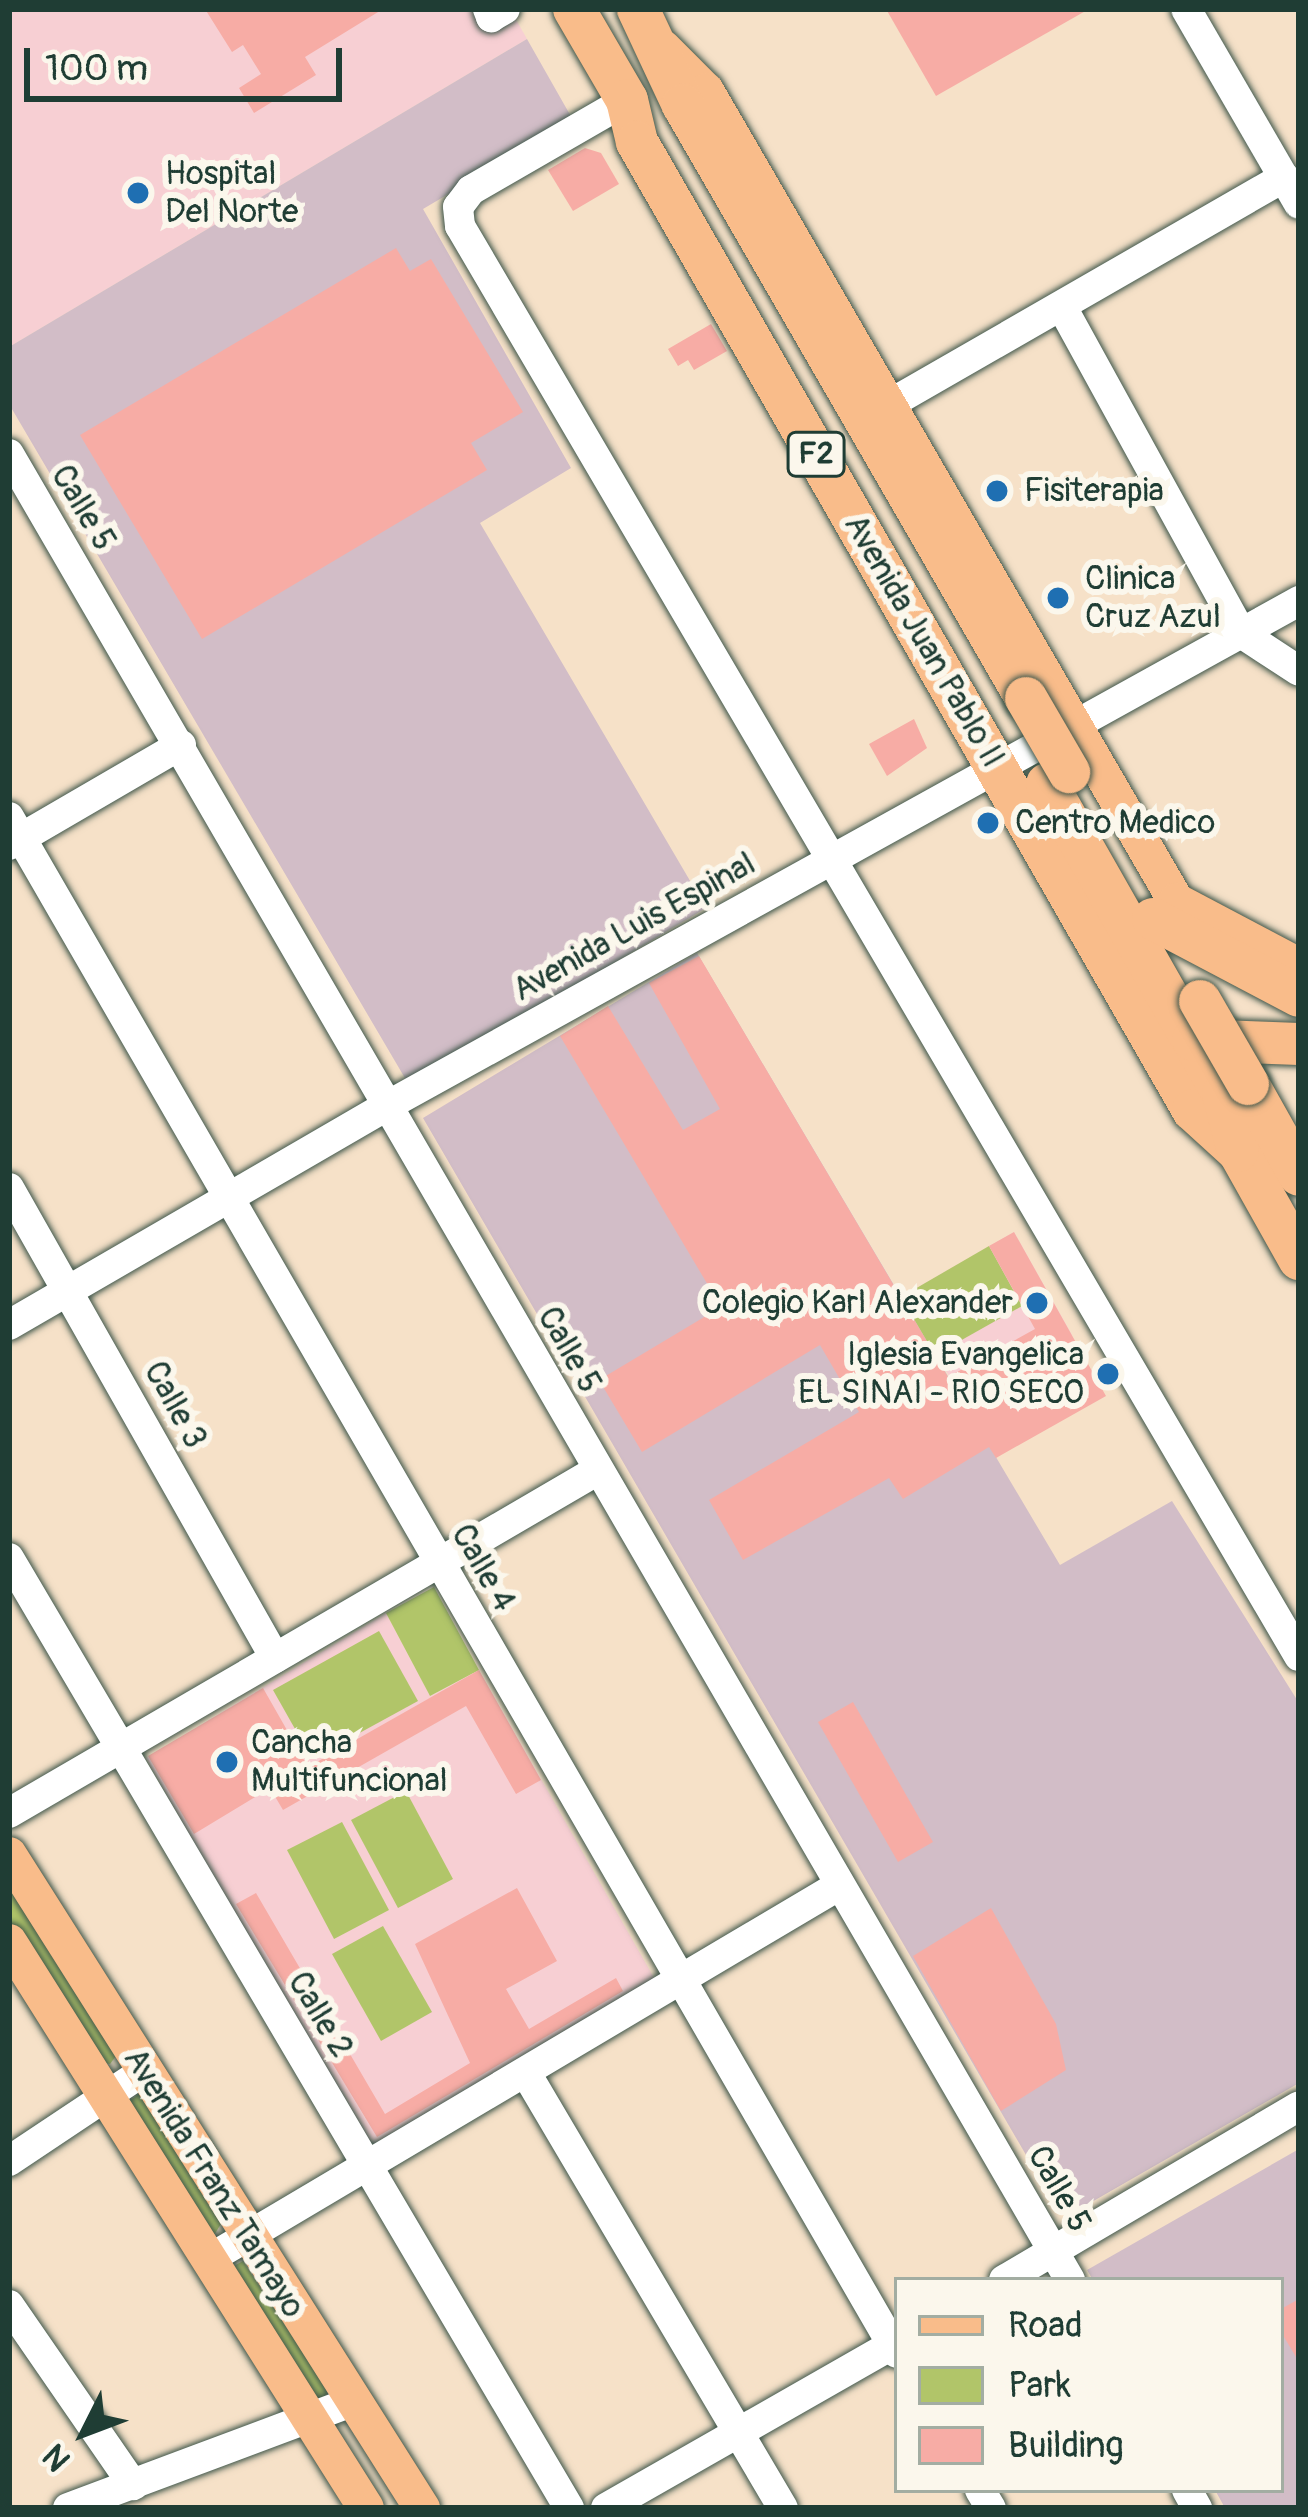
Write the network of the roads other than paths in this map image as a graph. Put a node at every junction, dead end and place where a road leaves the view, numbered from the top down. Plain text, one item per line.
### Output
1 (488, 9) edge
2 (505, 9) edge
3 (574, 9) edge
4 (638, 9) edge
5 (1186, 9) edge
6 (660, 46) junction
7 (627, 100) junction
8 (1292, 190) edge
9 (1062, 307) junction
10 (888, 405) junction
11 (9, 454) edge
12 (1299, 601) edge
13 (1240, 633) junction
14 (1299, 670) edge
15 (1016, 705) junction
16 (1073, 723) junction
17 (181, 745) junction
18 (995, 765) junction
19 (1058, 778) junction
20 (13, 833) edge
21 (833, 858) junction
22 (1164, 910) junction
23 (1299, 966) edge
24 (1299, 996) edge
25 (1196, 1020) junction
26 (1247, 1039) junction
27 (1299, 1044) edge
28 (1299, 1068) edge
29 (385, 1107) junction
30 (1239, 1153) junction
31 (1299, 1175) edge
32 (9, 1188) edge
33 (228, 1196) junction
34 (1299, 1258) edge
35 (70, 1291) junction
36 (9, 1325) edge
37 (598, 1470) junction
38 (9, 1558) edge
39 (439, 1564) junction
40 (1299, 1656) edge
41 (275, 1658) junction
42 (122, 1750) junction
43 (9, 1813) edge
44 (9, 1855) edge
45 (838, 1886) junction
46 (9, 1942) edge
47 (680, 1980) junction
48 (144, 2071) junction
49 (526, 2073) junction
50 (106, 2092) junction
51 (1299, 2106) edge
52 (9, 2161) edge
53 (368, 2167) junction
54 (247, 2237) junction
55 (1054, 2251) junction
56 (211, 2258) junction
57 (1009, 2277) edge
58 (1068, 2277) edge
59 (9, 2306) edge
60 (894, 2344) edge
61 (894, 2347) edge
62 (352, 2402) junction
63 (313, 2421) junction
64 (740, 2434) junction
65 (134, 2485) junction
66 (68, 2508) edge
67 (366, 2508) edge
68 (422, 2508) edge
69 (569, 2508) edge
70 (606, 2508) edge
71 (783, 2508) edge

1 - 2 street
3 - 7 highway, Avenida Juan Pablo II / F2
4 - 6 highway, Avenida Juan Pablo II / F2
5 - 8 street
6 - 10 main road, Avenida Juan Pablo II
6 - 15 highway, Avenida Juan Pablo II / F2
7 - 15 highway, F2
7 - 18 highway, Avenida Juan Pablo II / F2
7 - 21 street
8 - 9 street
9 - 10 street
9 - 13 street
10 - 16 main road, Avenida Juan Pablo II
11 - 17 street, Calle 5
12 - 13 street, Avenida Luis Espinal
13 - 14 street
13 - 16 street, Avenida Luis Espinal
15 - 19 highway, Avenida Juan Pablo II / F2, bridge
16 - 18 street, Avenida Luis Espinal
16 - 22 main road, Avenida Juan Pablo II
17 - 20 street
17 - 29 street, Calle 5
18 - 21 street, Avenida Luis Espinal
18 - 30 highway, Avenida Juan Pablo II / F2
19 - 22 highway, Avenida Juan Pablo II / F2
19 - 25 highway, F2
20 - 33 street, Calle 4
21 - 29 street, Avenida Luis Espinal
21 - 40 street
22 - 23 main road
22 - 24 highway
22 - 25 highway, Avenida Juan Pablo II / F2
25 - 26 highway
25 - 30 highway, F2
25 - 31 highway, Avenida Juan Pablo II / F2, bridge
26 - 27 highway
26 - 28 main road
29 - 33 street, Avenida Luis Espinal
29 - 37 street, Calle 5
30 - 34 highway, Avenida Juan Pablo II / F2
32 - 35 street, Calle 3
33 - 35 street, Avenida Luis Espinal
33 - 39 street, Calle 4
35 - 36 street, Avenida Luis Espinal
35 - 41 street, Calle 3
37 - 39 street
37 - 45 street, Calle 5
38 - 42 street, Calle 2
39 - 41 street
39 - 47 street, Calle 4
41 - 42 street
42 - 43 street
42 - 53 street, Calle 2
44 - 48 main road, Avenida Franz Tamayo
45 - 47 street
45 - 55 street, Calle 5
46 - 50 main road, Avenida Franz Tamayo
47 - 49 street
47 - 60 street, Calle 4
48 - 50 street
48 - 54 main road, Avenida Franz Tamayo
49 - 53 street
49 - 64 street
50 - 52 street
50 - 56 main road, Avenida Franz Tamayo
51 - 55 street
53 - 54 street
53 - 69 street, Calle 2
54 - 56 street
54 - 62 main road, Avenida Franz Tamayo
55 - 57 street
55 - 58 street, Calle 5
56 - 63 main road, Avenida Franz Tamayo
59 - 65 street
61 - 64 street
62 - 63 street
62 - 68 main road, Avenida Franz Tamayo
63 - 65 street
63 - 67 main road, Avenida Franz Tamayo
64 - 70 street
64 - 71 street
65 - 66 street

